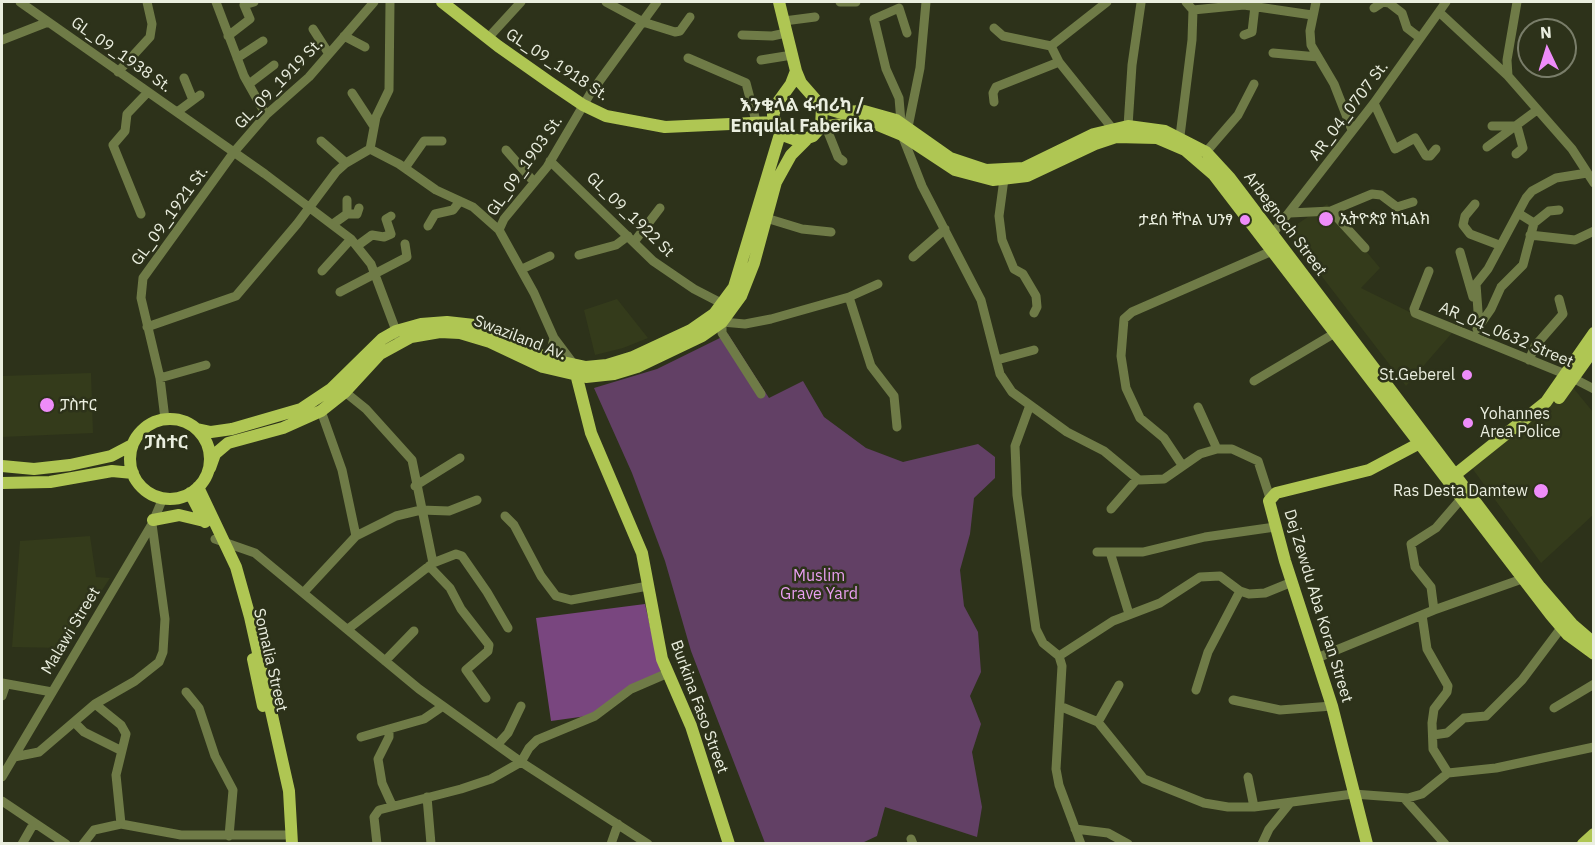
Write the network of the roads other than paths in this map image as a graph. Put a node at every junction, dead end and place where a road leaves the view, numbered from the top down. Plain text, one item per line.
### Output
1 (20, 2) edge
2 (147, 2) edge
3 (216, 2) edge
4 (254, 2) edge
5 (374, 2) edge
6 (390, 2) edge
7 (442, 2) edge
8 (521, 2) edge
9 (606, 2) edge
10 (657, 2) edge
11 (779, 2) edge
12 (840, 2) edge
13 (856, 2) edge
14 (926, 2) edge
15 (1107, 2) edge
16 (1186, 2) edge
17 (1316, 2) edge
18 (1446, 2) edge
19 (1517, 2) edge
20 (1141, 3) dead end
21 (1244, 3) edge
22 (615, 4) edge
23 (1255, 6) junction
24 (1374, 8) dead end
25 (1193, 10) junction
26 (1439, 12) junction
27 (1312, 15) junction
28 (690, 17) dead end
29 (815, 17) dead end
30 (48, 22) junction
31 (643, 22) junction
32 (785, 27) junction
33 (994, 28) dead end
34 (312, 29) dead end
35 (907, 33) dead end
36 (742, 35) dead end
37 (1244, 35) dead end
38 (228, 36) junction
39 (344, 36) junction
40 (488, 38) junction
41 (1420, 38) junction
42 (2, 40) edge
43 (263, 41) dead end
44 (1052, 44) junction
45 (365, 47) dead end
46 (1273, 53) dead end
47 (329, 54) junction
48 (792, 55) junction
49 (1318, 57) junction
50 (237, 58) junction
51 (688, 58) dead end
52 (761, 60) dead end
53 (1059, 62) junction
54 (274, 65) dead end
55 (796, 71) junction
56 (118, 72) junction
57 (1508, 76) junction
58 (184, 78) dead end
59 (249, 84) junction
60 (1254, 84) dead end
61 (148, 92) junction
62 (352, 93) dead end
63 (810, 95) junction
64 (783, 97) junction
65 (994, 102) dead end
66 (1374, 103) junction
67 (583, 105) junction
68 (822, 107) junction
69 (1537, 111) junction
70 (177, 112) junction
71 (266, 115) junction
72 (774, 122) junction
73 (1500, 123) dead end
74 (373, 125) junction
75 (757, 125) junction
76 (1128, 126) junction
77 (1517, 126) junction
78 (824, 127) junction
79 (903, 128) junction
80 (1112, 128) junction
81 (1352, 130) junction
82 (780, 134) junction
83 (1180, 136) junction
84 (806, 140) junction
85 (321, 141) dead end
86 (442, 141) dead end
87 (1487, 147) dead end
88 (370, 149) junction
89 (1436, 149) dead end
90 (506, 150) dead end
91 (234, 152) junction
92 (1206, 152) junction
93 (1516, 154) dead end
94 (550, 161) junction
95 (843, 161) dead end
96 (346, 163) junction
97 (405, 168) junction
98 (1587, 173) junction
99 (1004, 179) junction
100 (534, 182) junction
101 (1593, 183) edge
102 (346, 200) dead end
103 (460, 201) junction
104 (1413, 202) dead end
105 (1475, 204) dead end
106 (310, 207) junction
107 (359, 208) dead end
108 (660, 208) dead end
109 (1559, 210) dead end
110 (1331, 211) junction
111 (1290, 213) junction
112 (1518, 213) junction
113 (141, 214) dead end
114 (347, 214) junction
115 (391, 216) dead end
116 (766, 218) junction
117 (1534, 223) junction
118 (333, 224) junction
119 (428, 226) dead end
120 (945, 229) junction
121 (499, 230) junction
122 (1593, 231) edge
123 (831, 232) dead end
124 (1530, 235) junction
125 (631, 239) junction
126 (354, 243) junction
127 (1270, 243) junction
128 (405, 244) dead end
129 (1499, 244) junction
130 (1365, 248) dead end
131 (1461, 252) dead end
132 (579, 255) dead end
133 (550, 256) dead end
134 (913, 256) dead end
135 (522, 269) junction
136 (1429, 271) dead end
137 (322, 272) dead end
138 (375, 274) junction
139 (878, 284) dead end
140 (340, 292) dead end
141 (849, 297) junction
142 (1559, 299) dead end
143 (1475, 302) junction
144 (723, 304) junction
145 (1034, 313) dead end
146 (722, 322) junction
147 (1479, 325) junction
148 (147, 327) junction
149 (1335, 333) junction
150 (1593, 333) edge
151 (398, 336) junction
152 (1474, 336) junction
153 (554, 338) junction
154 (1593, 349) edge
155 (1034, 350) dead end
156 (549, 359) junction
157 (997, 360) junction
158 (1529, 360) junction
159 (206, 365) dead end
160 (576, 371) junction
161 (1569, 377) junction
162 (160, 378) junction
163 (1254, 381) dead end
164 (1593, 389) edge
165 (345, 392) junction
166 (761, 394) dead end
167 (1030, 405) junction
168 (1198, 407) dead end
169 (321, 411) junction
170 (164, 413) junction
171 (897, 427) dead end
172 (197, 429) junction
173 (1418, 444) junction
174 (131, 448) junction
175 (1217, 449) junction
176 (460, 458) dead end
177 (1182, 465) junction
178 (2, 466) edge
179 (210, 468) junction
180 (132, 470) junction
181 (2, 475) edge
182 (1137, 478) junction
183 (1455, 481) junction
184 (2, 483) edge
185 (415, 486) junction
186 (194, 490) junction
187 (163, 498) junction
188 (1270, 498) junction
189 (477, 500) dead end
190 (1461, 500) junction
191 (1111, 509) dead end
192 (421, 510) junction
193 (505, 516) dead end
194 (204, 521) junction
195 (153, 522) junction
196 (1275, 527) junction
197 (356, 536) junction
198 (219, 540) junction
199 (1096, 552) dead end
200 (1110, 552) junction
201 (431, 564) junction
202 (1522, 579) junction
203 (1292, 582) junction
204 (648, 586) junction
205 (1240, 591) junction
206 (304, 592) junction
207 (1434, 610) junction
208 (1129, 614) junction
209 (1422, 615) junction
210 (508, 628) dead end
211 (1561, 628) junction
212 (348, 629) junction
213 (414, 631) dead end
214 (1593, 642) edge
215 (1593, 654) edge
216 (1059, 656) junction
217 (1317, 658) junction
218 (385, 661) junction
219 (668, 673) junction
220 (4, 683) edge
221 (1593, 684) edge
222 (1119, 686) dead end
223 (1196, 690) dead end
224 (52, 692) junction
225 (186, 692) dead end
226 (2, 696) edge
227 (486, 698) dead end
228 (1233, 700) dead end
229 (95, 704) junction
230 (442, 706) junction
231 (521, 706) dead end
232 (1332, 706) junction
233 (1062, 707) junction
234 (1554, 708) dead end
235 (1098, 722) junction
236 (75, 723) junction
237 (389, 729) junction
238 (1433, 735) junction
239 (361, 737) dead end
240 (497, 745) junction
241 (1593, 747) edge
242 (120, 750) junction
243 (14, 757) junction
244 (521, 762) junction
245 (5, 765) edge
246 (1448, 773) junction
247 (2, 777) edge
248 (1248, 777) dead end
249 (1353, 794) junction
250 (427, 797) junction
251 (1410, 797) junction
252 (2, 801) edge
253 (1290, 803) junction
254 (392, 805) junction
255 (1254, 807) junction
256 (34, 823) junction
257 (121, 824) junction
258 (618, 824) junction
259 (1075, 829) junction
260 (1593, 834) edge
261 (229, 836) junction
262 (287, 841) edge
263 (22, 843) edge
264 (66, 843) edge
265 (83, 843) edge
266 (377, 843) edge
267 (431, 843) edge
268 (611, 843) edge
269 (648, 843) edge
270 (729, 843) edge
271 (1081, 843) edge
272 (1128, 843) edge
273 (1262, 843) edge
274 (1368, 843) edge
275 (1445, 843) edge
276 (1583, 843) edge

1 - 30 street, GL_09_1938 St.
2 - 56 street
3 - 38 street
4 - 38 street
5 - 39 street, GL_09_1919 St.
6 - 74 street
7 - 40 main road, GL_09_1918 St.
8 - 40 street
9 - 22 street
10 - 31 street, GL_09_1903 St.
11 - 32 main road
12 - 13 street
14 - 79 street
15 - 44 street
16 - 25 street
17 - 27 street
18 - 26 street, AR_04_0707 St.
19 - 57 street
20 - 76 street
21 - 23 street
21 - 25 street
22 - 31 street
23 - 27 street
23 - 37 street
24 - 41 street
25 - 83 street
26 - 41 street, AR_04_0707 St.
26 - 57 street
27 - 49 street
28 - 31 street
29 - 32 street
30 - 42 street
30 - 56 street, GL_09_1938 St.
31 - 67 street, GL_09_1903 St.
32 - 36 street
32 - 48 main road
33 - 44 street
34 - 47 street
35 - 79 street
38 - 50 street
39 - 45 street, GL_09_1919 St.
39 - 47 street, GL_09_1919 St.
40 - 67 main road, GL_09_1918 St.
41 - 66 street, AR_04_0707 St.
43 - 50 street
44 - 53 street
46 - 49 street
47 - 71 street, GL_09_1919 St.
48 - 52 street
48 - 55 main road
49 - 81 street
50 - 59 street
51 - 75 street
53 - 65 street
53 - 80 street
54 - 59 street
55 - 63 main road
55 - 64 main road
56 - 61 street, GL_09_1938 St.
57 - 69 street
58 - 70 street, GL_09_1938 St.
59 - 71 street
60 - 92 street
61 - 70 street, GL_09_1938 St.
61 - 113 street
62 - 74 street
63 - 64 main road
63 - 68 main road
64 - 72 main road
66 - 81 street, AR_04_0707 St.
66 - 89 street
67 - 75 main road, GL_09_1918 St.
67 - 94 street, GL_09_1903 St.
68 - 78 main road
68 - 79 main road, Arbegnoch Street
69 - 77 street
69 - 98 street
70 - 91 street, GL_09_1938 St.
71 - 91 street, GL_09_1919 St.
72 - 75 main road, GL_09_1918 St.
72 - 82 main road
73 - 77 street
74 - 88 street
76 - 80 main road, Arbegnoch Street
76 - 83 main road, Arbegnoch Street
77 - 87 street
77 - 93 street
78 - 79 main road, Arbegnoch Street
78 - 84 main road
78 - 95 street
79 - 80 main road, Arbegnoch Street
79 - 99 main road, Arbegnoch Street
79 - 120 street
81 - 111 street, AR_04_0707 St.
82 - 84 main road
82 - 144 main road, Swaziland Av.
83 - 92 main road, Arbegnoch Street
84 - 116 main road, Swaziland Av.
85 - 96 street
86 - 97 street
88 - 96 street
88 - 97 street
90 - 100 street
91 - 106 street, GL_09_1938 St.
91 - 148 street, GL_09_1921 St.
92 - 127 main road, Arbegnoch Street
94 - 100 street, GL_09_1903 St.
94 - 125 street, GL_09_1922 St
96 - 106 street
97 - 103 street
98 - 101 street
98 - 112 street
99 - 127 main road, Arbegnoch Street
99 - 145 street
100 - 121 street, GL_09_1903 St.
102 - 114 street
103 - 119 street
103 - 121 street
104 - 110 street
105 - 129 street
106 - 118 street, GL_09_1938 St.
106 - 148 street
107 - 114 street
108 - 125 street
109 - 117 street
110 - 111 street
110 - 130 street
111 - 127 street, AR_04_0707 St.
112 - 117 street
112 - 129 street
114 - 118 street
115 - 126 street
116 - 123 street
116 - 146 main road, Swaziland Av.
117 - 124 street
118 - 126 street, GL_09_1938 St.
120 - 134 street
120 - 157 street
121 - 135 street
122 - 124 street
124 - 147 street
125 - 132 street
125 - 144 street, GL_09_1922 St
126 - 137 street
126 - 138 street, GL_09_1938 St.
127 - 149 main road, Arbegnoch Street
127 - 177 street
127 - 183 main road, Arbegnoch Street
128 - 138 street
129 - 143 street
131 - 143 street
133 - 135 street
135 - 153 street
136 - 152 street, AR_04_0632 Street
138 - 140 street
138 - 151 street, GL_09_1938 St.
139 - 141 street
141 - 146 street
141 - 171 street
142 - 158 street
143 - 147 street
144 - 160 main road, Swaziland Av.
146 - 160 main road, Swaziland Av.
146 - 166 street
147 - 152 street
148 - 162 street, GL_09_1921 St.
149 - 163 street
149 - 173 main road, Arbegnoch Street
150 - 161 main road
151 - 156 main road, Swaziland Av.
151 - 160 main road, Swaziland Av.
151 - 165 main road, Swaziland Av.
151 - 172 main road, Swaziland Av.
152 - 158 street, AR_04_0632 Street
153 - 156 street
153 - 160 street
154 - 161 main road
155 - 157 street
156 - 160 main road, Swaziland Av.
157 - 167 street
158 - 161 street, AR_04_0632 Street
159 - 162 street
160 - 204 main road, Burkina Faso Street
161 - 164 street, AR_04_0632 Street
161 - 183 main road
162 - 170 street, GL_09_1921 St.
165 - 169 main road, Swaziland Av.
165 - 185 street
167 - 182 street
167 - 216 street
168 - 175 street
169 - 179 main road, Swaziland Av.
169 - 197 street
170 - 172 main road
170 - 174 main road
172 - 179 main road
173 - 183 main road, Arbegnoch Street
173 - 188 main road, Dej Zewdu Aba Koran Street
174 - 178 main road
174 - 180 main road
174 - 181 main road
175 - 177 street
175 - 188 street
176 - 185 street
177 - 182 street
179 - 186 main road
180 - 181 main road
180 - 184 main road
180 - 187 main road
182 - 191 street
183 - 190 main road, Arbegnoch Street
183 - 214 main road, Arbegnoch Street
185 - 192 street
186 - 187 main road
186 - 194 main road
186 - 198 main road
187 - 195 street, Malawi Street
188 - 196 main road, Dej Zewdu Aba Koran Street
189 - 192 street
190 - 202 main road, Arbegnoch Street
190 - 207 street
192 - 197 street
192 - 201 street
193 - 204 street
194 - 195 main road
194 - 198 main road
195 - 224 street, Malawi Street
195 - 229 street
196 - 200 street
196 - 203 main road, Dej Zewdu Aba Koran Street
197 - 206 street
198 - 206 street
198 - 262 main road
199 - 200 street
200 - 208 street
201 - 210 street
201 - 212 street
201 - 227 street
202 - 207 street
202 - 211 main road, Arbegnoch Street
203 - 205 street
203 - 217 main road, Dej Zewdu Aba Koran Street
204 - 219 main road, Burkina Faso Street
205 - 208 street
205 - 223 street
206 - 212 street
207 - 209 street
208 - 216 street
209 - 217 street
209 - 238 street
211 - 215 main road, Arbegnoch Street
211 - 238 street
212 - 218 street
213 - 218 street
216 - 233 street
217 - 232 main road, Dej Zewdu Aba Koran Street
218 - 230 street
219 - 244 street
219 - 270 main road, Burkina Faso Street
220 - 224 street
220 - 226 street
221 - 234 street
222 - 235 street
224 - 243 street, Malawi Street
225 - 261 street
228 - 232 street
229 - 236 street
229 - 242 street
230 - 237 street
230 - 240 street
231 - 240 street
232 - 249 main road, Dej Zewdu Aba Koran Street
233 - 235 street
233 - 259 street
235 - 255 street
236 - 242 street
236 - 243 street
237 - 239 street
237 - 254 street
238 - 246 street
240 - 244 street
241 - 246 street
242 - 257 street
243 - 245 street, Malawi Street
244 - 250 street
244 - 258 street
245 - 247 street, Malawi Street
246 - 251 street
248 - 255 street
249 - 251 street
249 - 253 street
249 - 274 main road, Dej Zewdu Aba Koran Street
250 - 254 street
250 - 267 street
251 - 275 street
252 - 256 street
253 - 255 street
253 - 273 street
254 - 266 street
256 - 263 street
256 - 264 street
257 - 261 street
257 - 265 street
258 - 268 street
258 - 269 street
259 - 271 street
259 - 272 street
260 - 276 main road
261 - 262 street

